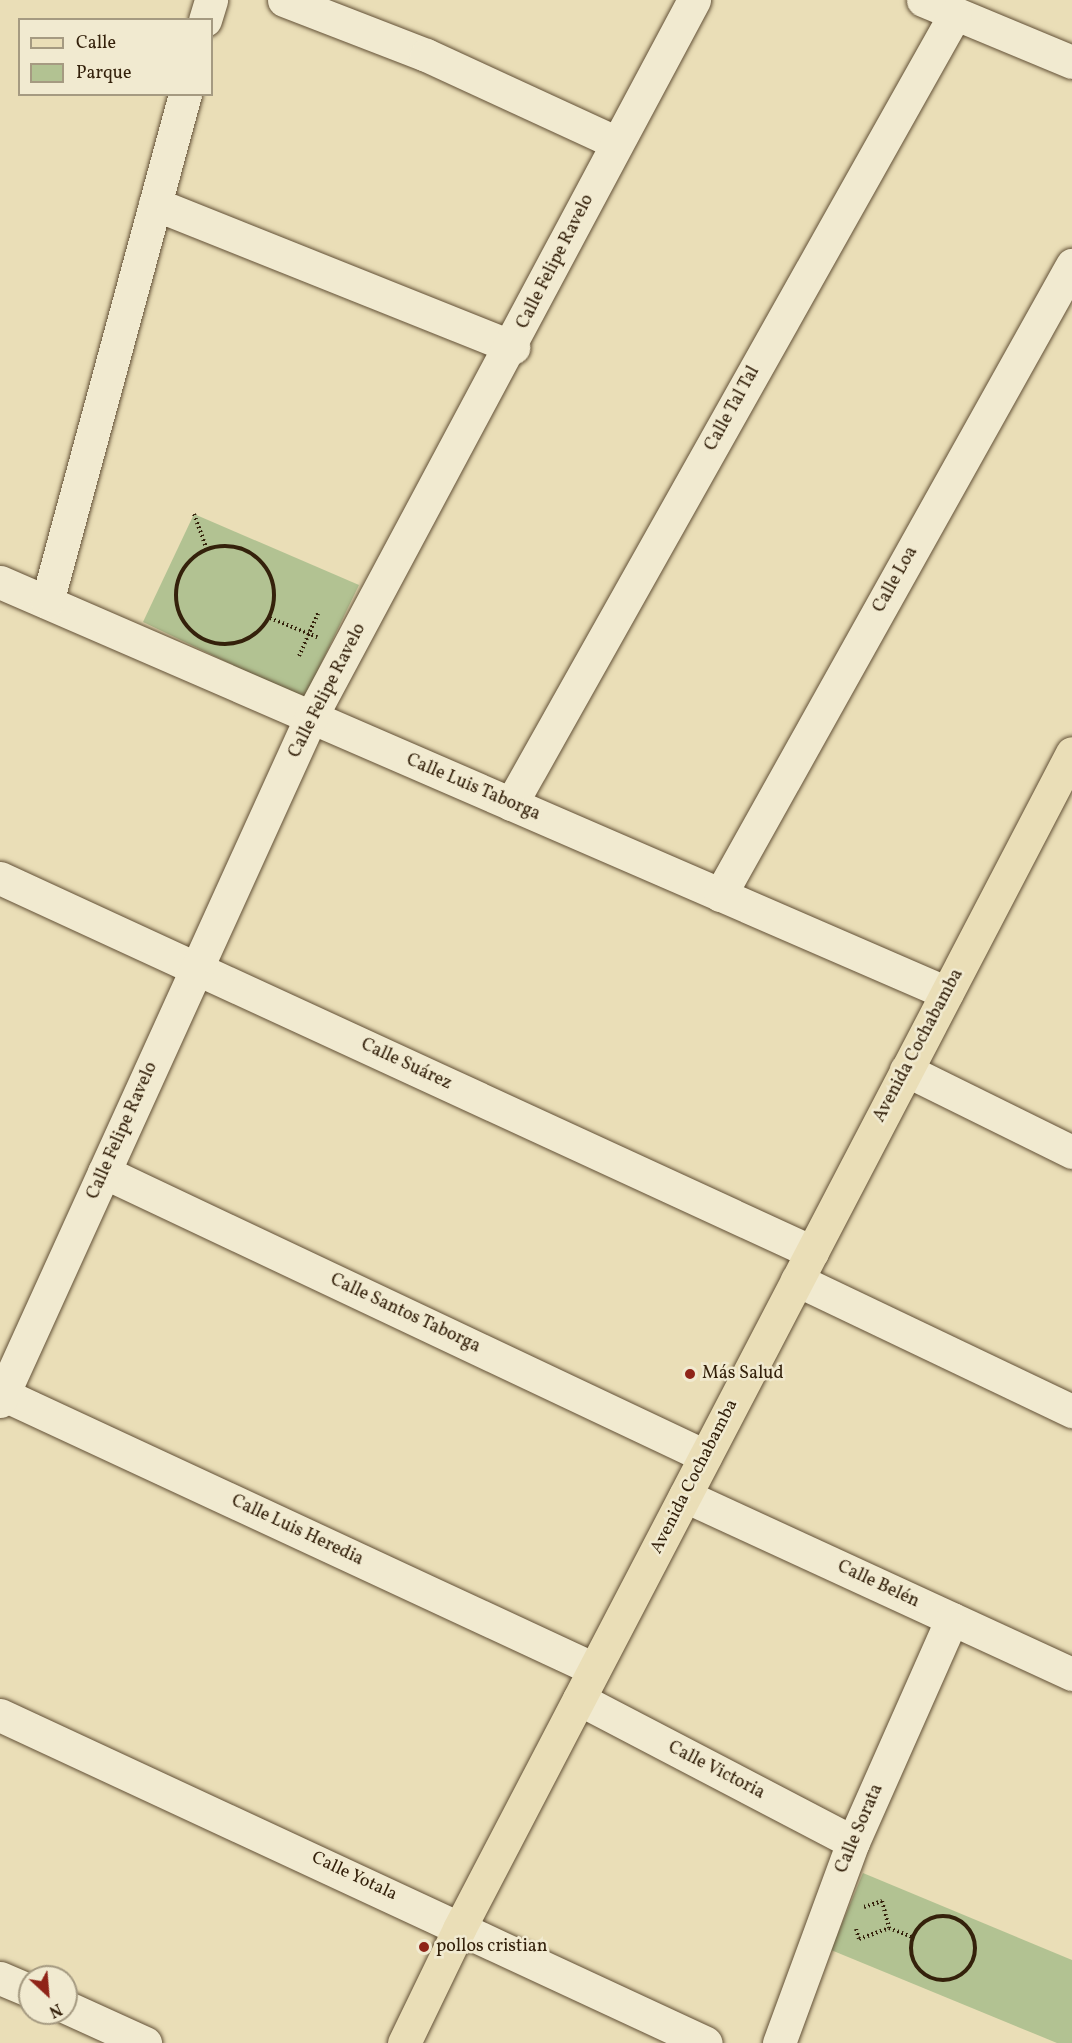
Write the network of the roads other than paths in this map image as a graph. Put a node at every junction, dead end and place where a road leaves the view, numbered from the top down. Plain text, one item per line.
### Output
1 (211, 0) edge
2 (284, 0) edge
3 (694, 0) edge
4 (923, 0) edge
5 (955, 14) junction
6 (206, 18) edge
7 (1072, 62) edge
8 (184, 96) edge
9 (617, 143) junction
10 (155, 204) junction
11 (1072, 264) edge
12 (513, 346) junction
13 (0, 582) edge
14 (47, 602) junction
15 (311, 717) junction
16 (1072, 753) edge
17 (511, 804) junction
18 (0, 878) edge
19 (720, 895) junction
20 (197, 969) junction
21 (947, 993) junction
22 (906, 1070) junction
23 (1072, 1152) edge
24 (104, 1172) junction
25 (804, 1266) junction
26 (1, 1396) edge
27 (1072, 1411) edge
28 (705, 1456) junction
29 (685, 1496) junction
30 (952, 1619) junction
31 (594, 1669) junction
32 (1072, 1674) edge
33 (579, 1699) junction
34 (0, 1714) edge
35 (853, 1842) junction
36 (459, 1929) junction
37 (0, 1978) edge
38 (18, 1986) edge
39 (78, 2012) edge
40 (145, 2043) edge
41 (404, 2043) edge
42 (706, 2043) edge
43 (779, 2043) edge

1 - 6 street
2 - 9 street
3 - 9 street, Calle Felipe Ravelo
4 - 5 street
5 - 7 street
5 - 17 street, Calle Tal Tal
8 - 10 street
9 - 12 street, Calle Felipe Ravelo
10 - 12 street
10 - 14 street
11 - 19 street, Calle Loa
12 - 15 street, Calle Felipe Ravelo
13 - 14 street, Calle Luis Taborga
14 - 15 street, Calle Luis Taborga
15 - 17 street, Calle Luis Taborga
15 - 20 street, Calle Felipe Ravelo
16 - 21 main road, Avenida Cochabamba
17 - 19 street, Calle Luis Taborga
18 - 20 street, Calle Suárez
19 - 21 street, Calle Luis Taborga
20 - 24 street, Calle Felipe Ravelo
20 - 25 street, Calle Suárez
21 - 22 main road, Avenida Cochabamba
22 - 23 street
22 - 25 main road, Avenida Cochabamba
24 - 26 street, Calle Felipe Ravelo
24 - 28 street, Calle Santos Taborga
25 - 27 street, Calle Suárez
25 - 28 main road, Avenida Cochabamba
26 - 31 street, Calle Luis Heredia
28 - 29 main road, Avenida Cochabamba
29 - 30 street, Calle Belén
29 - 31 main road, Avenida Cochabamba
30 - 32 street, Calle Belén
30 - 35 street, Calle Sorata
31 - 33 main road, Avenida Cochabamba
33 - 35 street, Calle Victoria
33 - 36 main road, Avenida Cochabamba
34 - 36 street, Calle Yotala
35 - 43 street, Calle Sorata
36 - 41 main road, Avenida Cochabamba
36 - 42 street, Calle Yotala
37 - 38 street
39 - 40 street

